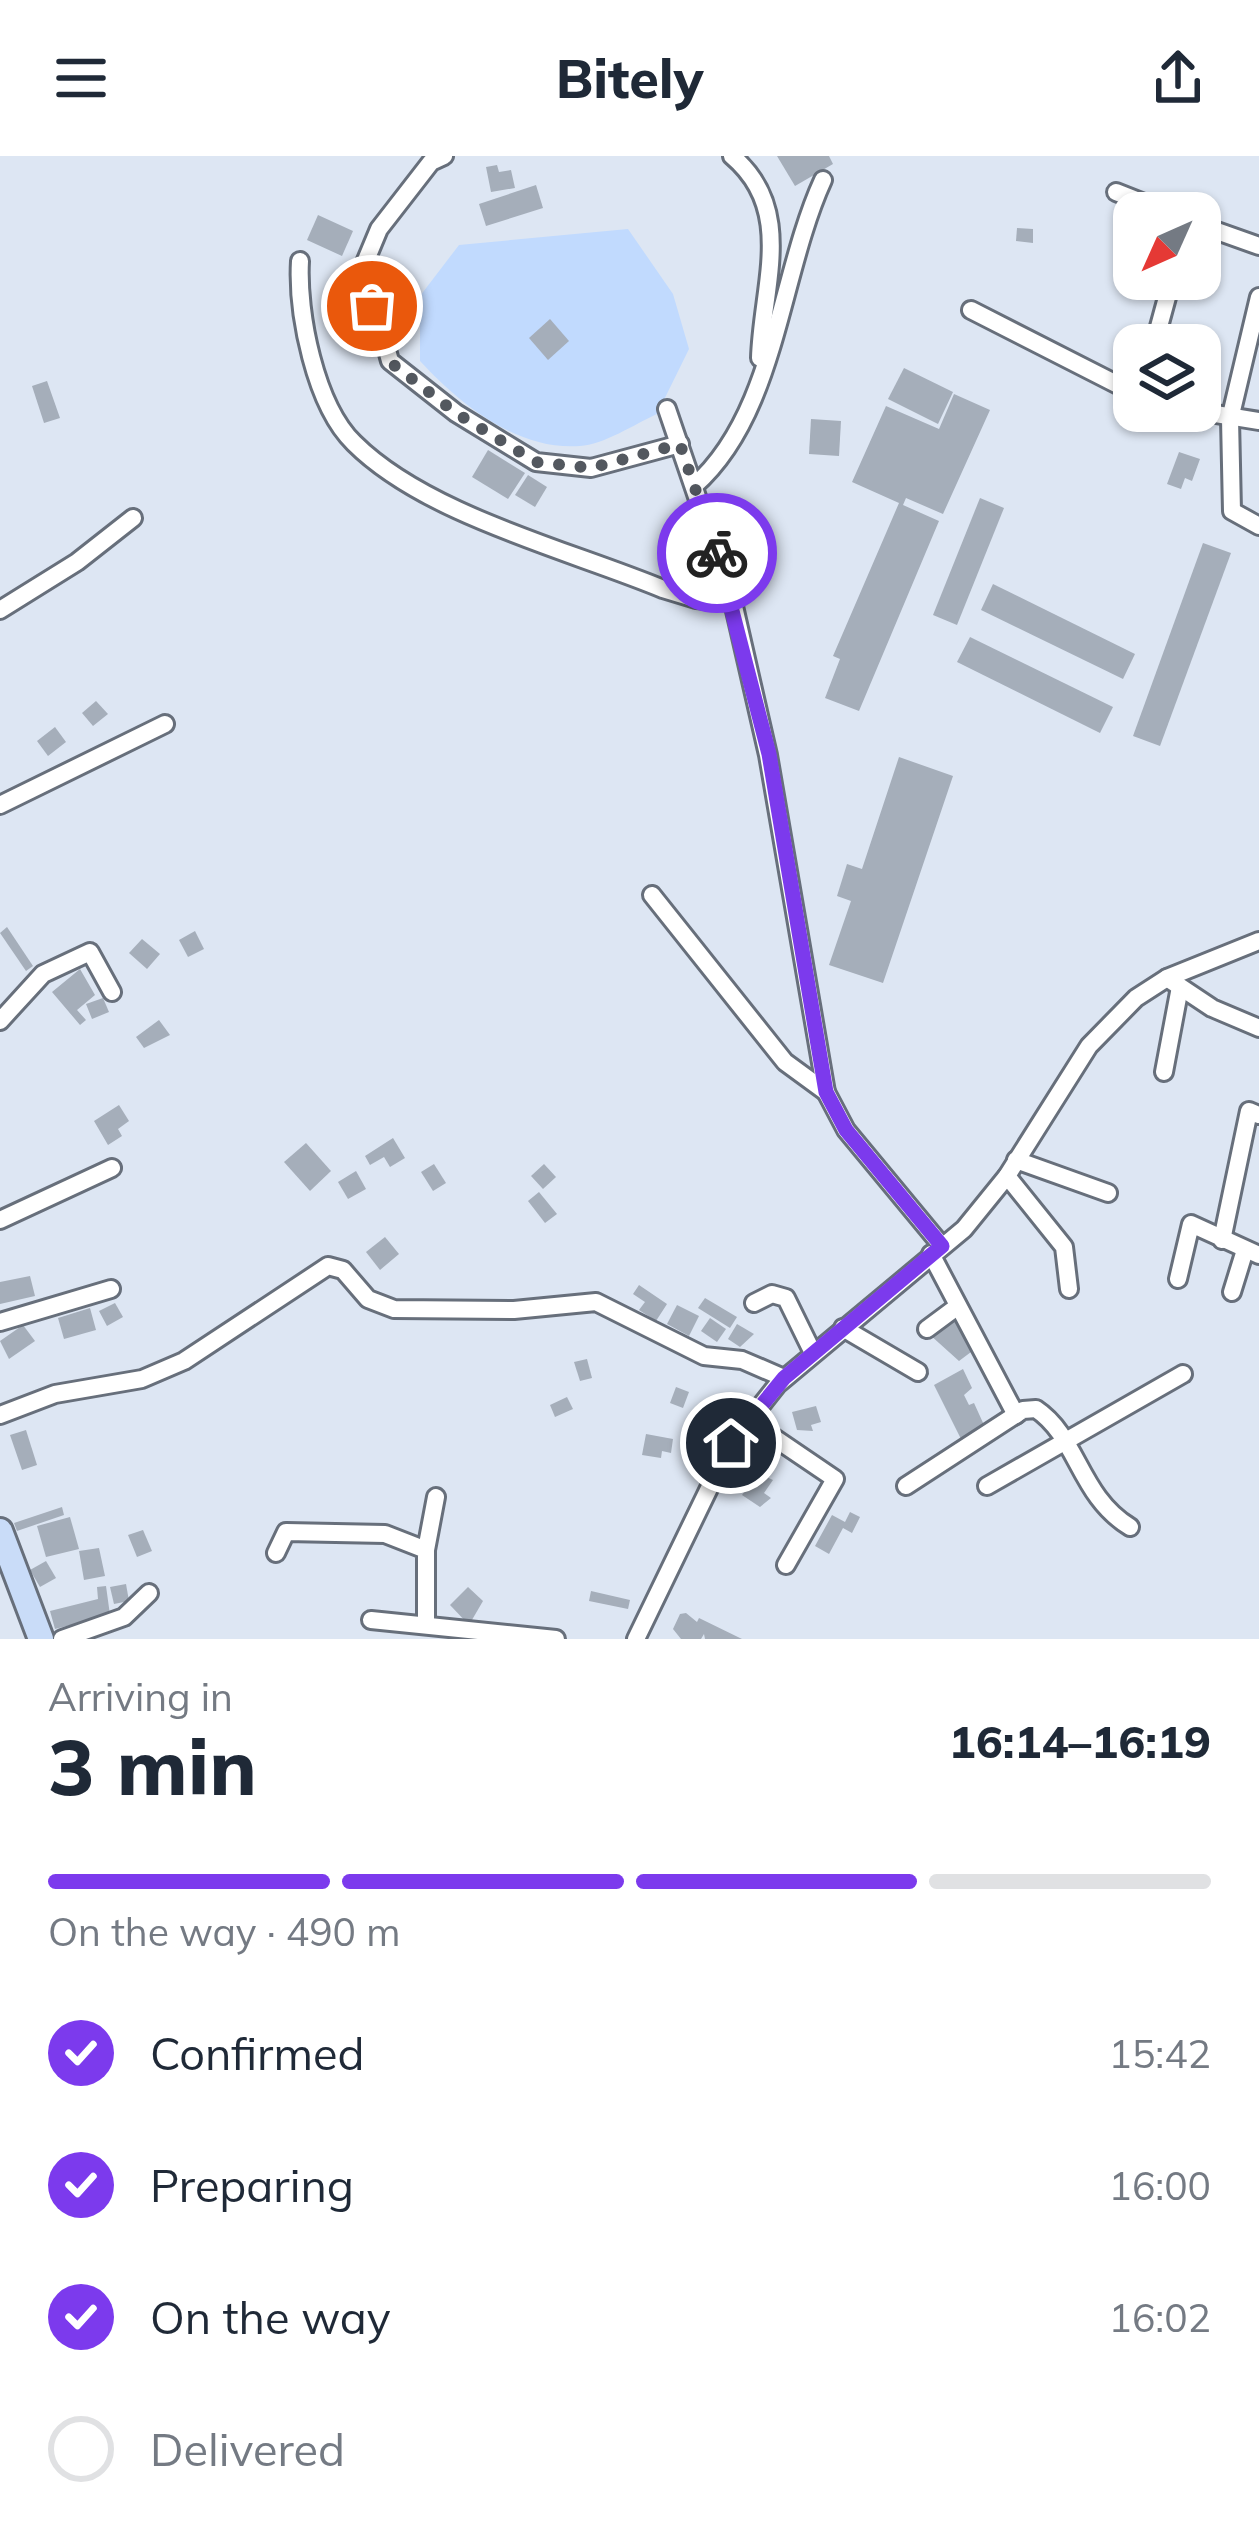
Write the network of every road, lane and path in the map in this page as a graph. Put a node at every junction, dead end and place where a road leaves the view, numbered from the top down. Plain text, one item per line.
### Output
1 (444, 156) edge
2 (732, 156) edge
3 (823, 180) dead end
4 (1221, 232) edge
5 (1259, 246) edge
6 (300, 261) dead end
7 (1259, 298) edge
8 (971, 310) dead end
9 (759, 371) junction
10 (1113, 381) edge
11 (667, 409) dead end
12 (1221, 416) edge
13 (1230, 418) junction
14 (1259, 422) edge
15 (680, 444) junction
16 (694, 486) junction
17 (133, 518) dead end
18 (1259, 526) edge
19 (733, 602) junction
20 (0, 610) edge
21 (165, 724) dead end
22 (0, 805) edge
23 (652, 895) dead end
24 (1259, 941) edge
25 (1173, 983) junction
26 (112, 992) dead end
27 (0, 1021) edge
28 (1259, 1028) edge
29 (1164, 1072) dead end
30 (826, 1092) junction
31 (1259, 1115) edge
32 (112, 1168) dead end
33 (1011, 1168) junction
34 (1108, 1193) dead end
35 (0, 1220) edge
36 (1222, 1240) junction
37 (937, 1250) junction
38 (1252, 1252) edge
39 (1178, 1279) dead end
40 (111, 1289) dead end
41 (1069, 1289) dead end
42 (1232, 1292) dead end
43 (754, 1303) dead end
44 (958, 1306) junction
45 (0, 1322) edge
46 (844, 1328) junction
47 (926, 1330) dead end
48 (813, 1353) junction
49 (918, 1372) dead end
50 (1183, 1374) dead end
51 (784, 1378) junction
52 (0, 1415) edge
53 (1016, 1415) junction
54 (748, 1420) junction
55 (1063, 1444) junction
56 (906, 1486) dead end
57 (987, 1486) dead end
58 (436, 1497) dead end
59 (1130, 1527) dead end
60 (0, 1531) edge
61 (426, 1550) junction
62 (276, 1553) dead end
63 (787, 1564) dead end
64 (149, 1593) dead end
65 (371, 1620) dead end
66 (425, 1623) junction
67 (41, 1639) edge
68 (62, 1639) edge
69 (556, 1639) edge
70 (636, 1639) edge

1 - 15 street
2 - 9 street
3 - 9 street
4 - 5 street
6 - 19 street
7 - 13 street
8 - 10 street
9 - 16 street
11 - 15 street
12 - 13 street
13 - 14 street
13 - 18 street
15 - 16 street
16 - 19 street
17 - 20 street
19 - 30 street
21 - 22 street
23 - 30 street
24 - 25 street
25 - 28 street
25 - 29 street
25 - 33 street
26 - 27 street
30 - 37 street
31 - 36 street
32 - 35 street
33 - 34 street
33 - 37 street
33 - 41 street
36 - 38 street
36 - 39 street
37 - 44 street
37 - 46 street
38 - 42 street
40 - 45 street
43 - 48 street
44 - 47 street
44 - 53 street
46 - 48 street
46 - 49 street
48 - 51 street
50 - 55 street
51 - 52 street
51 - 54 street
53 - 55 street
53 - 56 street
54 - 63 street
54 - 70 street
55 - 57 street
55 - 59 street
58 - 61 street
60 - 67 main road
61 - 62 street
61 - 66 street
64 - 68 street
65 - 66 street
66 - 69 street

